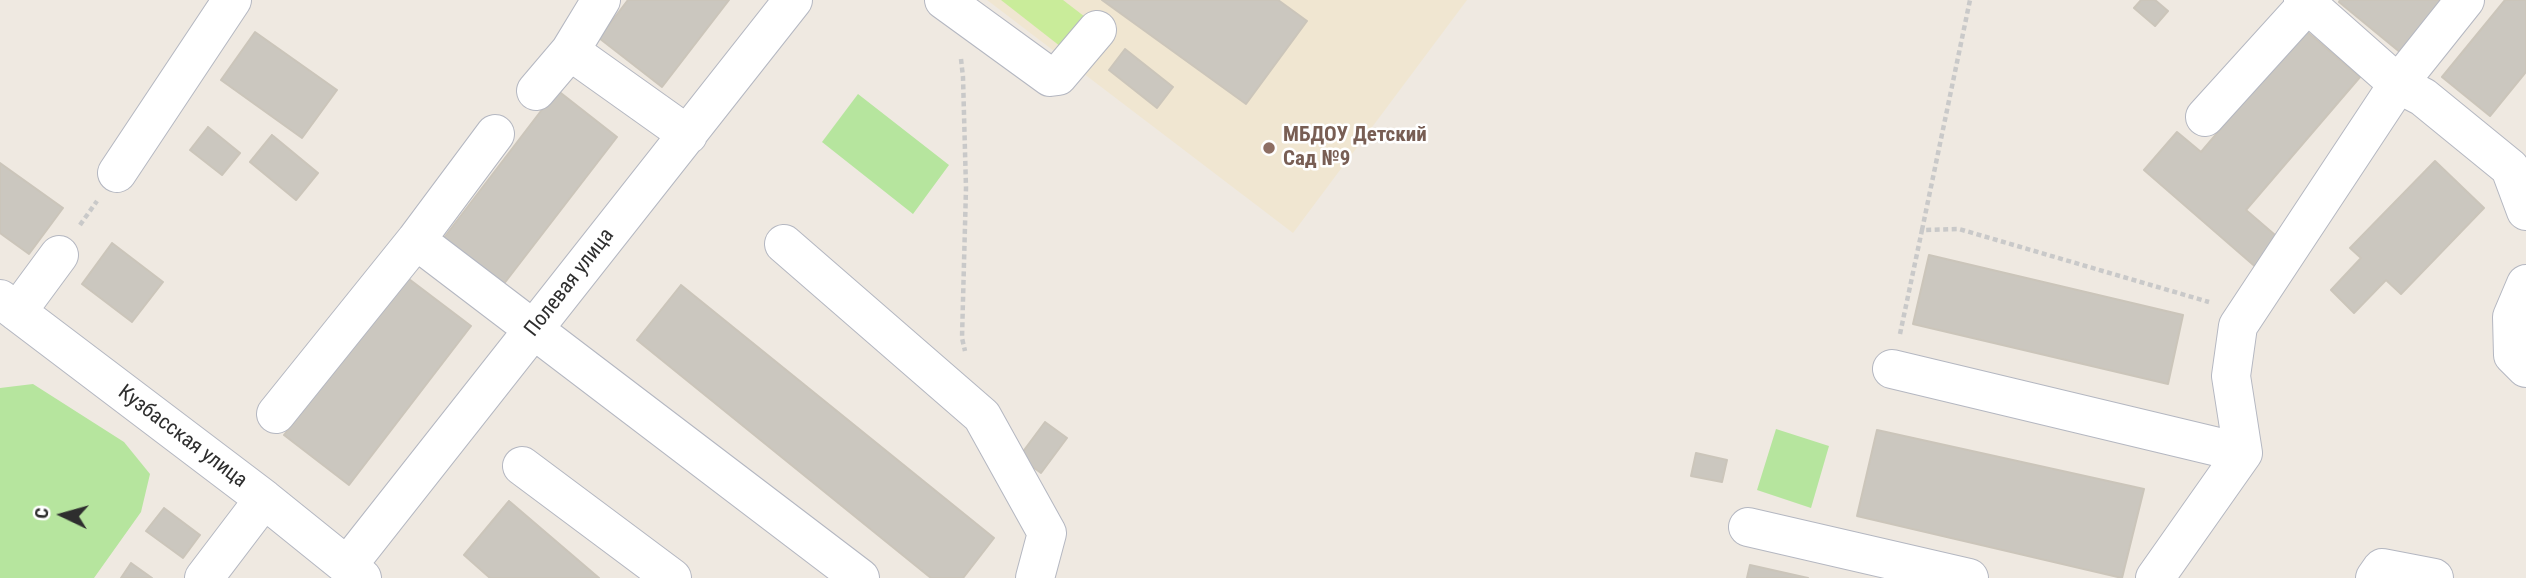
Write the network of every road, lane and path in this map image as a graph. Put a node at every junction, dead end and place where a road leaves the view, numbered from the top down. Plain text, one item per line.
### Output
1 (232, 0) edge
2 (601, 0) edge
3 (793, 0) edge
4 (1969, 0) edge
5 (2465, 0) edge
6 (2307, 1) edge
7 (948, 3) edge
8 (1097, 30) dead end
9 (570, 51) junction
10 (2398, 84) junction
11 (536, 91) dead end
12 (2205, 117) dead end
13 (495, 134) dead end
14 (688, 135) junction
15 (2518, 160) edge
16 (117, 173) joint
17 (2526, 211) edge
18 (1922, 230) junction
19 (416, 240) junction
20 (784, 243) dead end
21 (59, 255) joint
22 (2526, 285) edge
23 (8, 305) edge
24 (2238, 326) junction
25 (535, 329) junction
26 (2526, 368) edge
27 (1892, 369) joint
28 (276, 414) dead end
29 (982, 416) junction
30 (2243, 453) junction
31 (522, 466) dead end
32 (264, 499) junction
33 (1748, 527) dead end
34 (354, 572) edge
35 (204, 578) edge
36 (672, 578) edge
37 (860, 578) edge
38 (1035, 578) edge
39 (1969, 578) edge
40 (2155, 578) edge
41 (2375, 578) edge
42 (2434, 578) edge

1 - 16 street
2 - 9 street
3 - 14 street, Полевая улица
4 - 18 path
5 - 10 street
6 - 10 street
6 - 12 street
7 - 8 street
7 - 29 path
9 - 11 street
9 - 14 street
10 - 15 street
10 - 24 street
13 - 19 street
14 - 25 street, Полевая улица
15 - 17 street
16 - 21 path
18 - 24 path
18 - 27 path
19 - 25 street
19 - 28 street
20 - 29 street
21 - 23 street
22 - 26 street
23 - 32 street, Кузбасская улица
24 - 30 street
25 - 34 street, Полевая улица
25 - 37 street
27 - 30 street
29 - 38 street
30 - 40 street
31 - 36 street
32 - 34 street, Кузбасская улица
32 - 35 street
33 - 39 street
41 - 42 street

